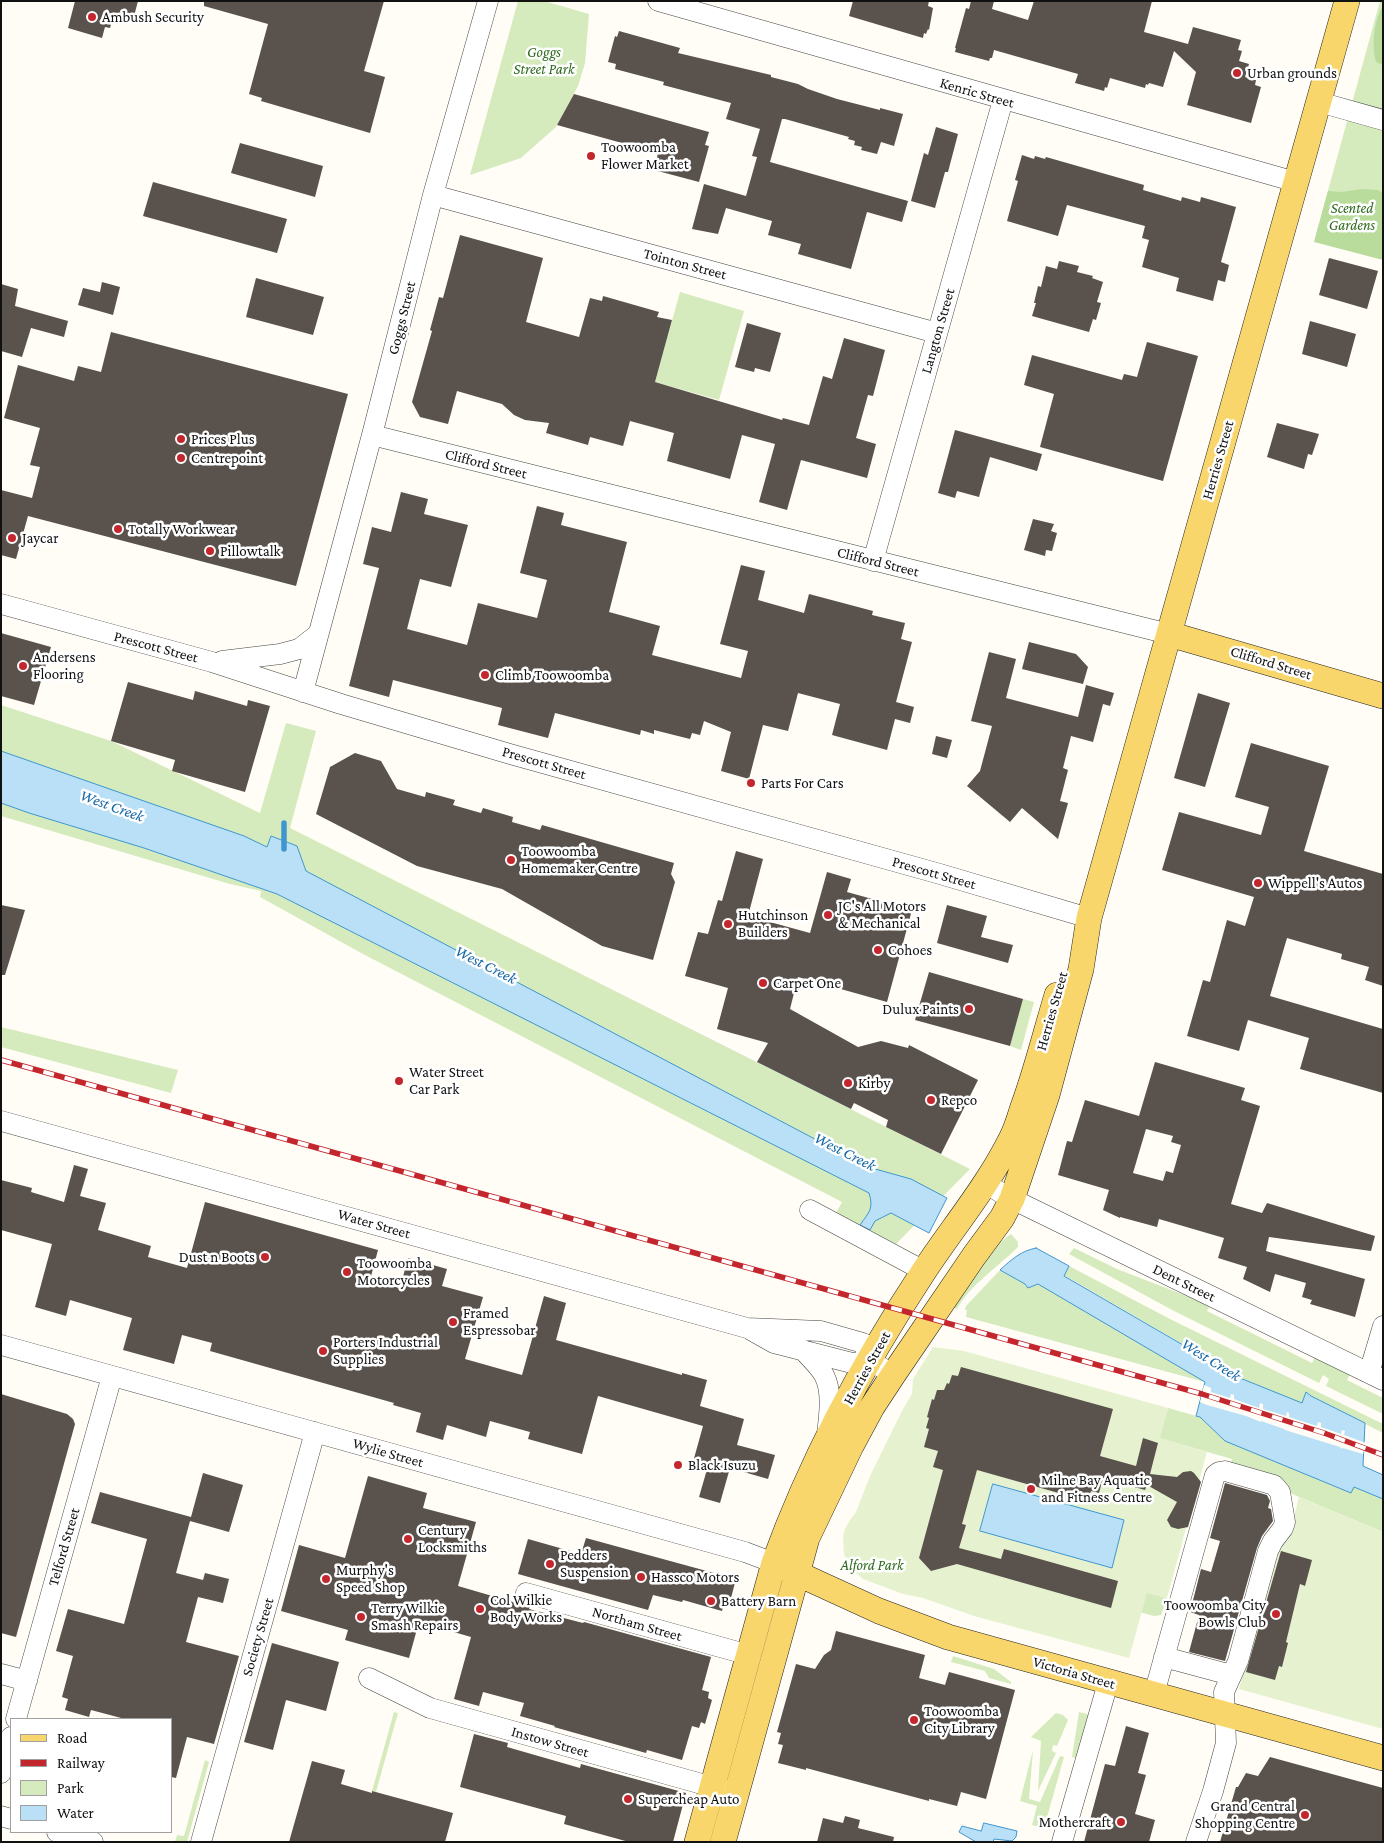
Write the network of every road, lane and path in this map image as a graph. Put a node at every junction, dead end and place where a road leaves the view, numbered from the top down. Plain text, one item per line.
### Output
1 (488, 1) edge
2 (658, 1) edge
3 (1347, 1) edge
4 (1003, 100) junction
5 (1319, 102) junction
6 (1383, 120) edge
7 (1296, 182) junction
8 (433, 195) junction
9 (937, 334) junction
10 (372, 435) junction
11 (873, 561) junction
12 (1, 604) edge
13 (1169, 634) junction
14 (317, 635) junction
15 (212, 662) junction
16 (303, 692) junction
17 (1383, 696) edge
18 (1089, 918) junction
19 (1, 1121) edge
20 (986, 1184) junction
21 (1012, 1199) junction
22 (810, 1210) dead end
23 (924, 1271) junction
24 (1383, 1326) edge
25 (747, 1328) junction
26 (1, 1345) edge
27 (803, 1350) junction
28 (870, 1360) junction
29 (893, 1374) junction
30 (112, 1376) junction
31 (1376, 1377) edge
32 (315, 1432) junction
33 (825, 1444) junction
34 (774, 1563) junction
35 (797, 1574) junction
36 (526, 1592) dead end
37 (748, 1655) junction
38 (1164, 1656) junction
39 (1, 1674) edge
40 (1231, 1675) junction
41 (369, 1678) dead end
42 (27, 1681) junction
43 (1108, 1682) junction
44 (1154, 1694) junction
45 (1225, 1714) junction
46 (16, 1718) edge
47 (10, 1741) edge
48 (1383, 1758) edge
49 (1, 1773) edge
50 (724, 1791) junction
51 (61, 1833) edge
52 (93, 1842) edge
53 (201, 1842) edge
54 (698, 1842) edge
55 (723, 1842) edge
56 (1062, 1842) edge
57 (1196, 1842) edge

1 - 8 street, Goggs Street
2 - 4 street, Kenric Street
3 - 5 main road, Herries Street
4 - 7 street, Kenric Street
4 - 9 street, Langton Street
5 - 6 street
5 - 7 main road, Herries Street
7 - 13 main road, Herries Street
8 - 9 street, Tointon Street
8 - 10 street, Goggs Street
9 - 11 street, Langton Street
10 - 11 street, Clifford Street
10 - 14 street, Goggs Street
11 - 13 street, Clifford Street
12 - 15 street, Prescott Street
13 - 17 main road, Clifford Street
13 - 18 main road, Herries Street
14 - 15 street
14 - 16 street, Goggs Street
15 - 16 street, Prescott Street
16 - 18 street, Prescott Street
18 - 20 main road, Herries Street
18 - 21 main road, Herries Street
19 - 25 street, Water Street
20 - 21 street, Dent Street
20 - 23 main road, Herries Street
21 - 29 main road, Herries Street
21 - 31 street, Dent Street
22 - 23 street
23 - 28 main road, Herries Street
24 - 31 street
25 - 27 street, Water Street
25 - 28 street, Water Street
26 - 30 street, Wylie Street
27 - 28 street, Water Street
27 - 33 street
28 - 29 street, Water Street
28 - 33 main road, Herries Street
29 - 35 main road, Herries Street
30 - 32 street, Wylie Street
30 - 42 street, Telford Street
32 - 34 street, Wylie Street
32 - 53 street, Society Street
33 - 34 main road, Herries Street
34 - 35 main road, Victoria Street
34 - 37 main road, Herries Street
35 - 43 main road, Victoria Street
35 - 50 main road, Herries Street
36 - 37 street, Northam Street
37 - 50 main road, Herries Street
38 - 40 street
38 - 40 street
38 - 44 street
39 - 42 street
40 - 45 street
41 - 50 street, Instow Street
42 - 46 street, Telford Street
43 - 44 main road, Victoria Street
43 - 56 street
44 - 45 main road, Victoria Street
45 - 48 main road, Victoria Street
45 - 57 street
47 - 49 street
50 - 54 main road, Herries Street
50 - 55 main road, Herries Street
51 - 52 street

